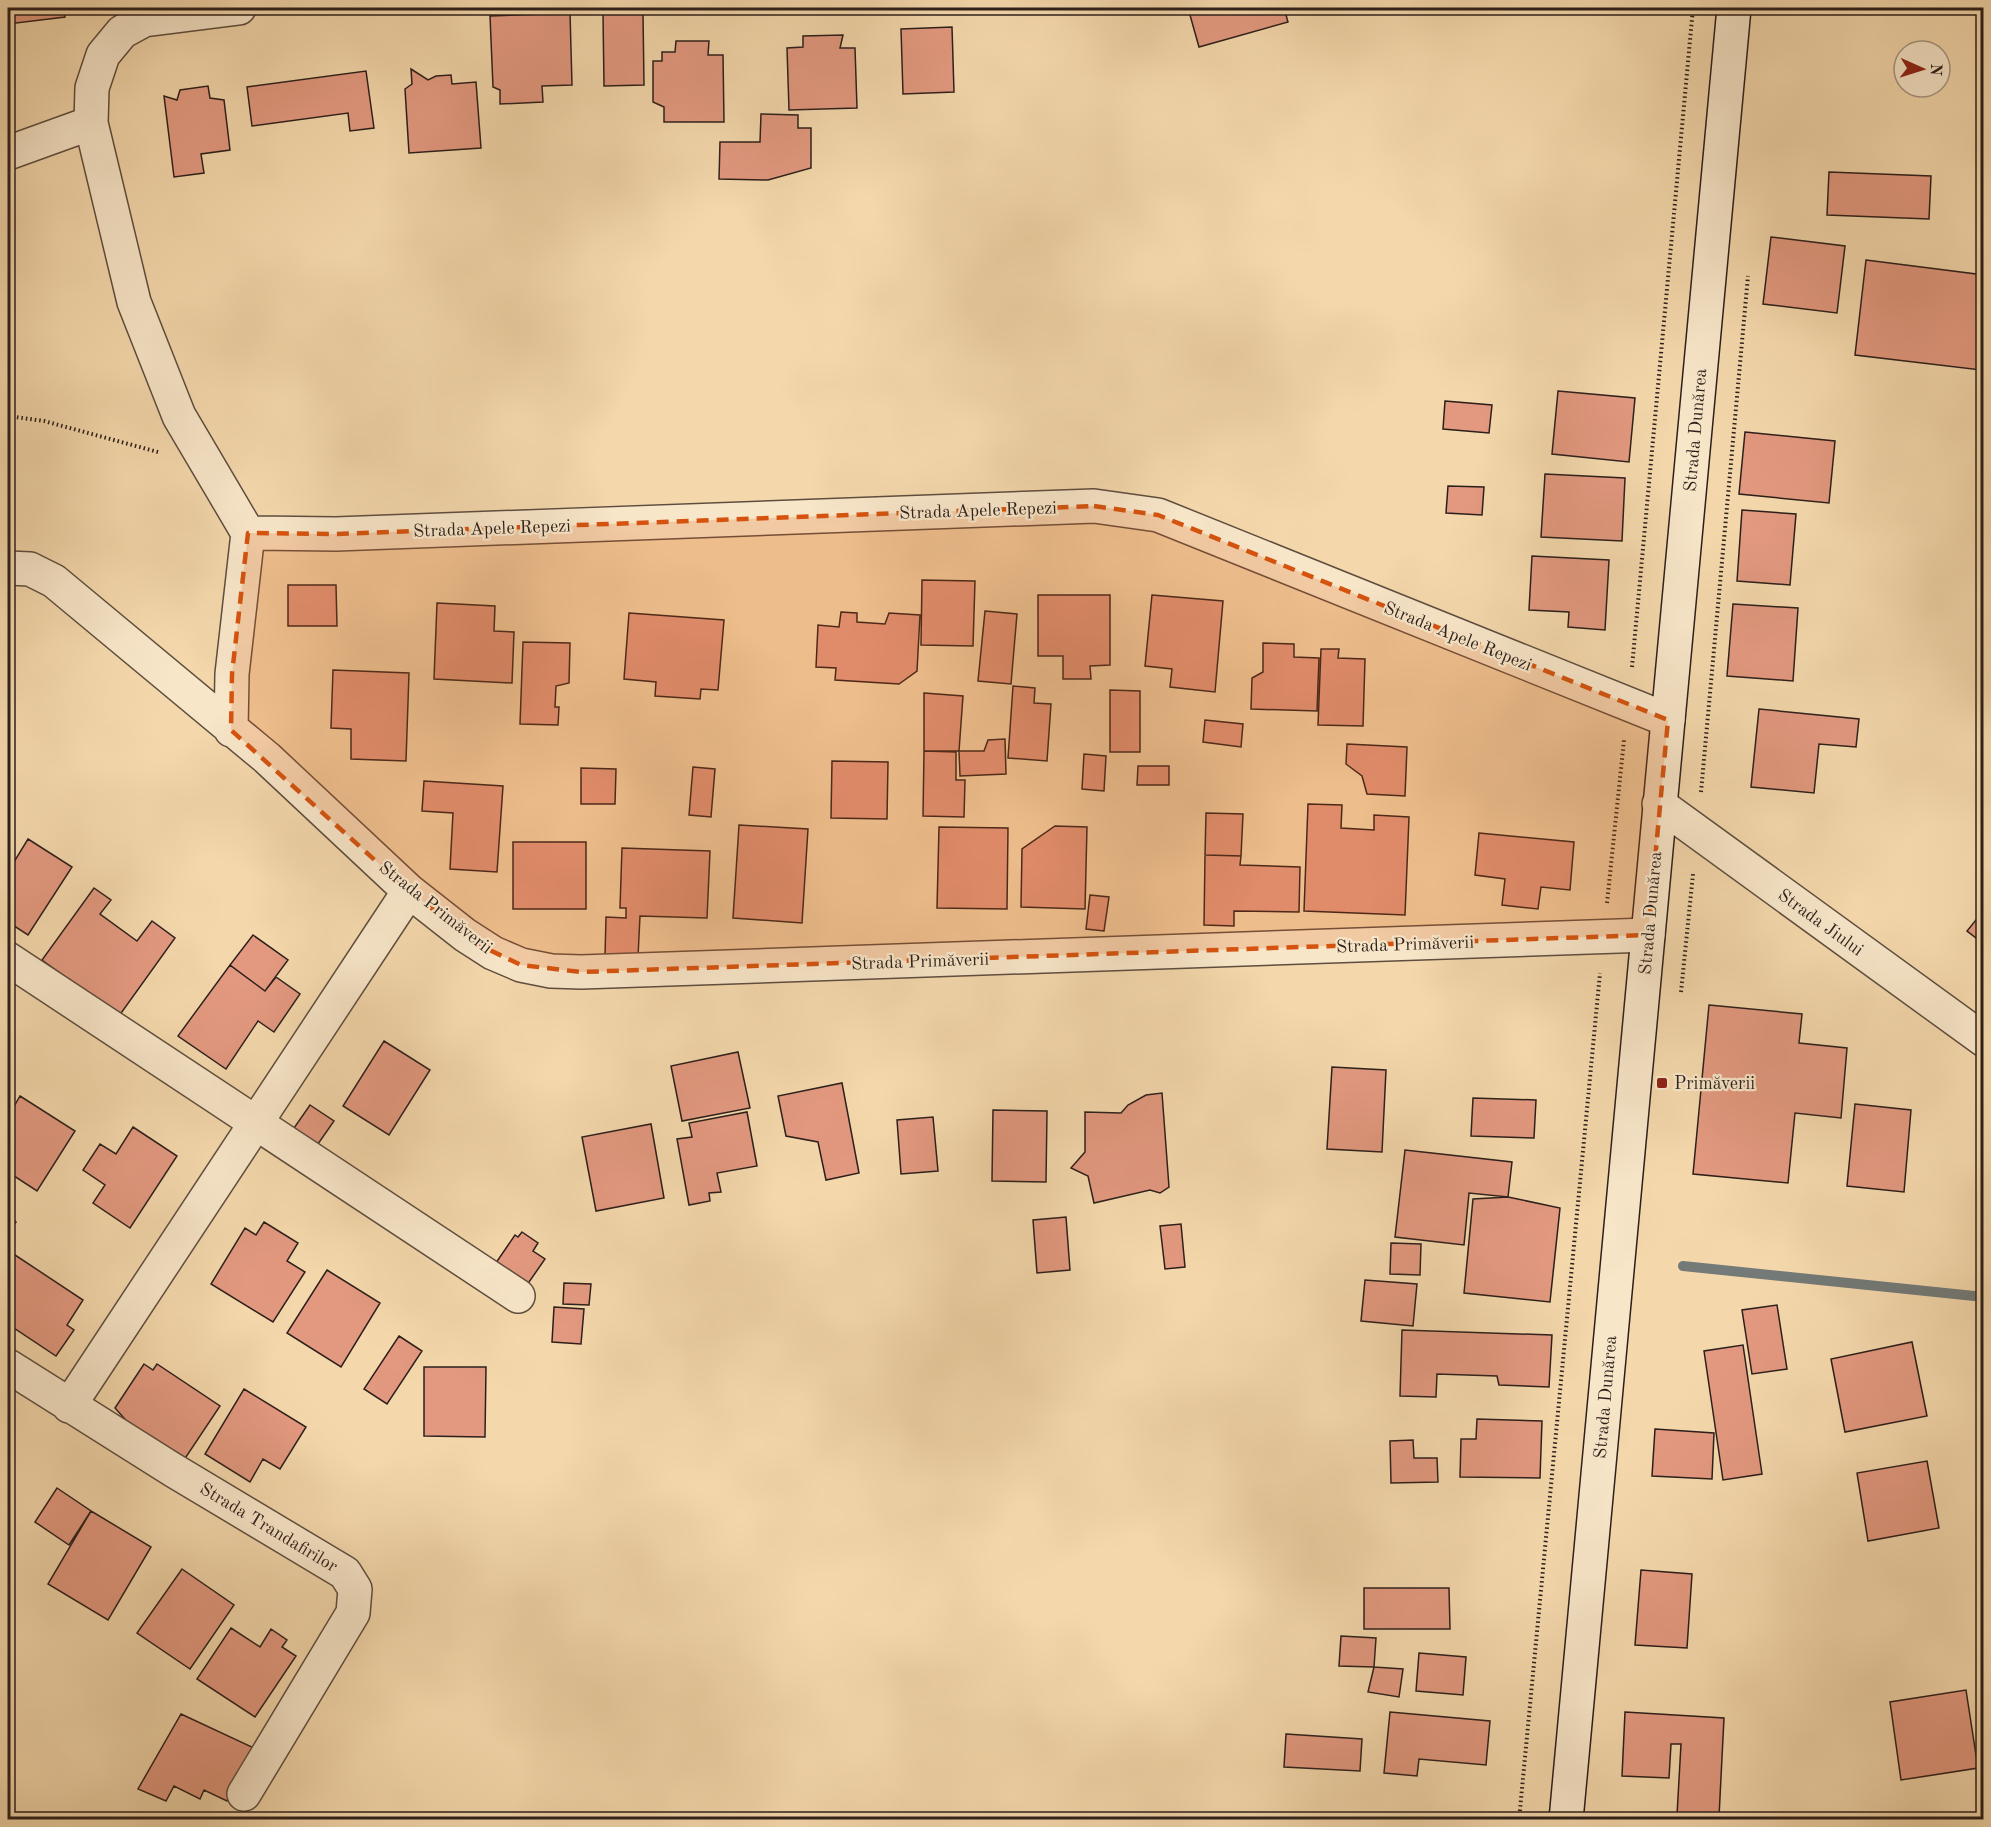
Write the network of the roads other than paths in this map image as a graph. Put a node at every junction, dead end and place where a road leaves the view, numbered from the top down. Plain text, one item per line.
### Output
1 (239, 8) edge
2 (1734, 8) edge
3 (91, 123) junction
4 (8, 153) edge
5 (248, 533) junction
6 (8, 568) edge
7 (1668, 720) junction
8 (231, 730) junction
9 (1659, 804) junction
10 (409, 891) junction
11 (1648, 935) junction
12 (8, 959) edge
13 (1983, 1040) edge
14 (256, 1123) junction
15 (518, 1296) dead end
16 (8, 1366) edge
17 (69, 1406) junction
18 (244, 1794) dead end
19 (1566, 1820) edge

1 - 3 street
2 - 7 street, Strada Dunărea
3 - 4 street
3 - 5 street
5 - 7 street, Strada Apele Repezi
5 - 8 street
6 - 8 street, Strada Primăverii
7 - 9 street, Strada Dunărea
8 - 10 street, Strada Primăverii
9 - 11 street, Strada Dunărea
9 - 13 street, Strada Jiului
10 - 11 street, Strada Primăverii
10 - 14 street
11 - 19 street, Strada Dunărea
12 - 14 street
14 - 15 street
14 - 17 street
16 - 17 street, Strada Trandafirilor
17 - 18 street, Strada Trandafirilor

